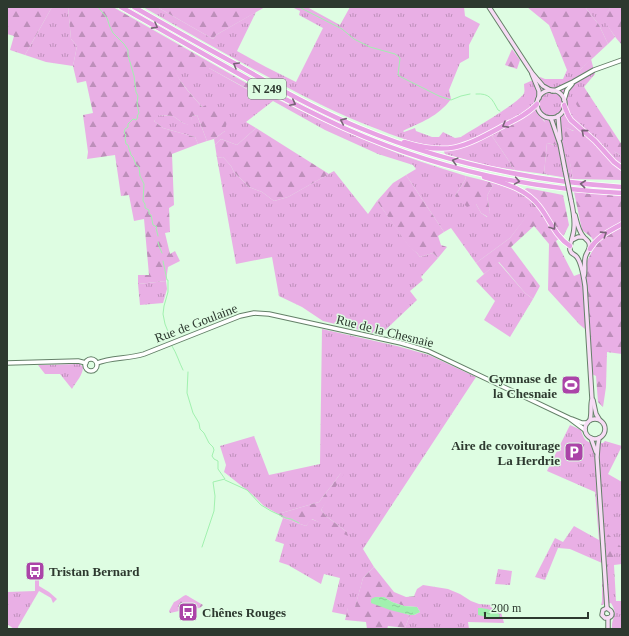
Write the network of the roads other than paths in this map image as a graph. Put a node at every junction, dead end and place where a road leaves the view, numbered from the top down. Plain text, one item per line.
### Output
1 (121, 7) edge
2 (134, 7) edge
3 (489, 7) edge
4 (622, 60) edge
5 (532, 73) junction
6 (573, 82) junction
7 (553, 91) junction
8 (539, 98) junction
9 (564, 102) junction
10 (537, 104) junction
11 (558, 116) junction
12 (551, 118) junction
13 (379, 136) junction
14 (560, 144) junction
15 (622, 168) edge
16 (479, 173) junction
17 (622, 186) edge
18 (622, 193) edge
19 (573, 207) junction
20 (622, 224) edge
21 (583, 237) junction
22 (572, 240) junction
23 (570, 246) junction
24 (590, 248) junction
25 (586, 255) junction
26 (577, 256) junction
27 (584, 276) junction
28 (326, 326) joint
29 (7, 363) edge
30 (86, 363) junction
31 (97, 363) junction
32 (592, 399) junction
33 (569, 418) junction
34 (599, 419) junction
35 (589, 421) junction
36 (585, 430) junction
37 (591, 438) junction
38 (599, 438) junction
39 (597, 457) junction
40 (607, 608) junction
41 (608, 618) junction
42 (608, 629) edge

1 -> 16 highway, N 249
13 -> 2 highway, N 249
3 - 5 main road
4 - 6 street
5 - 7 main road
5 - 8 main road
6 - 7 street
6 - 9 street
7 - 8 main road
7 - 9 main road
8 - 10 main road
9 - 11 main road
15 -> 9 highway
10 - 12 main road
10 -> 13 highway
11 - 12 main road
11 - 14 main road
12 - 14 main road
17 -> 13 highway, N 249
14 - 19 main road, bridge
16 -> 18 highway, N 249
16 -> 23 highway
19 - 21 main road
19 - 22 main road
24 -> 20 highway
21 - 22 main road
21 - 24 main road
22 - 23 main road
23 - 26 main road
24 - 25 main road
25 - 26 main road
25 - 27 main road
26 - 27 main road
27 - 32 main road
28 - 31 street, Rue de Goulaine
28 - 33 street, Rue de la Chesnaie
29 - 30 street
30 - 31 street
30 - 31 street
32 - 34 main road
32 - 35 main road
33 - 35 street
33 - 36 street
34 - 35 main road
34 - 38 main road
35 - 36 main road
36 - 37 main road
37 - 38 main road
37 - 39 main road
38 - 39 main road
39 - 40 main road
40 - 41 main road
40 - 41 main road
41 - 42 main road

